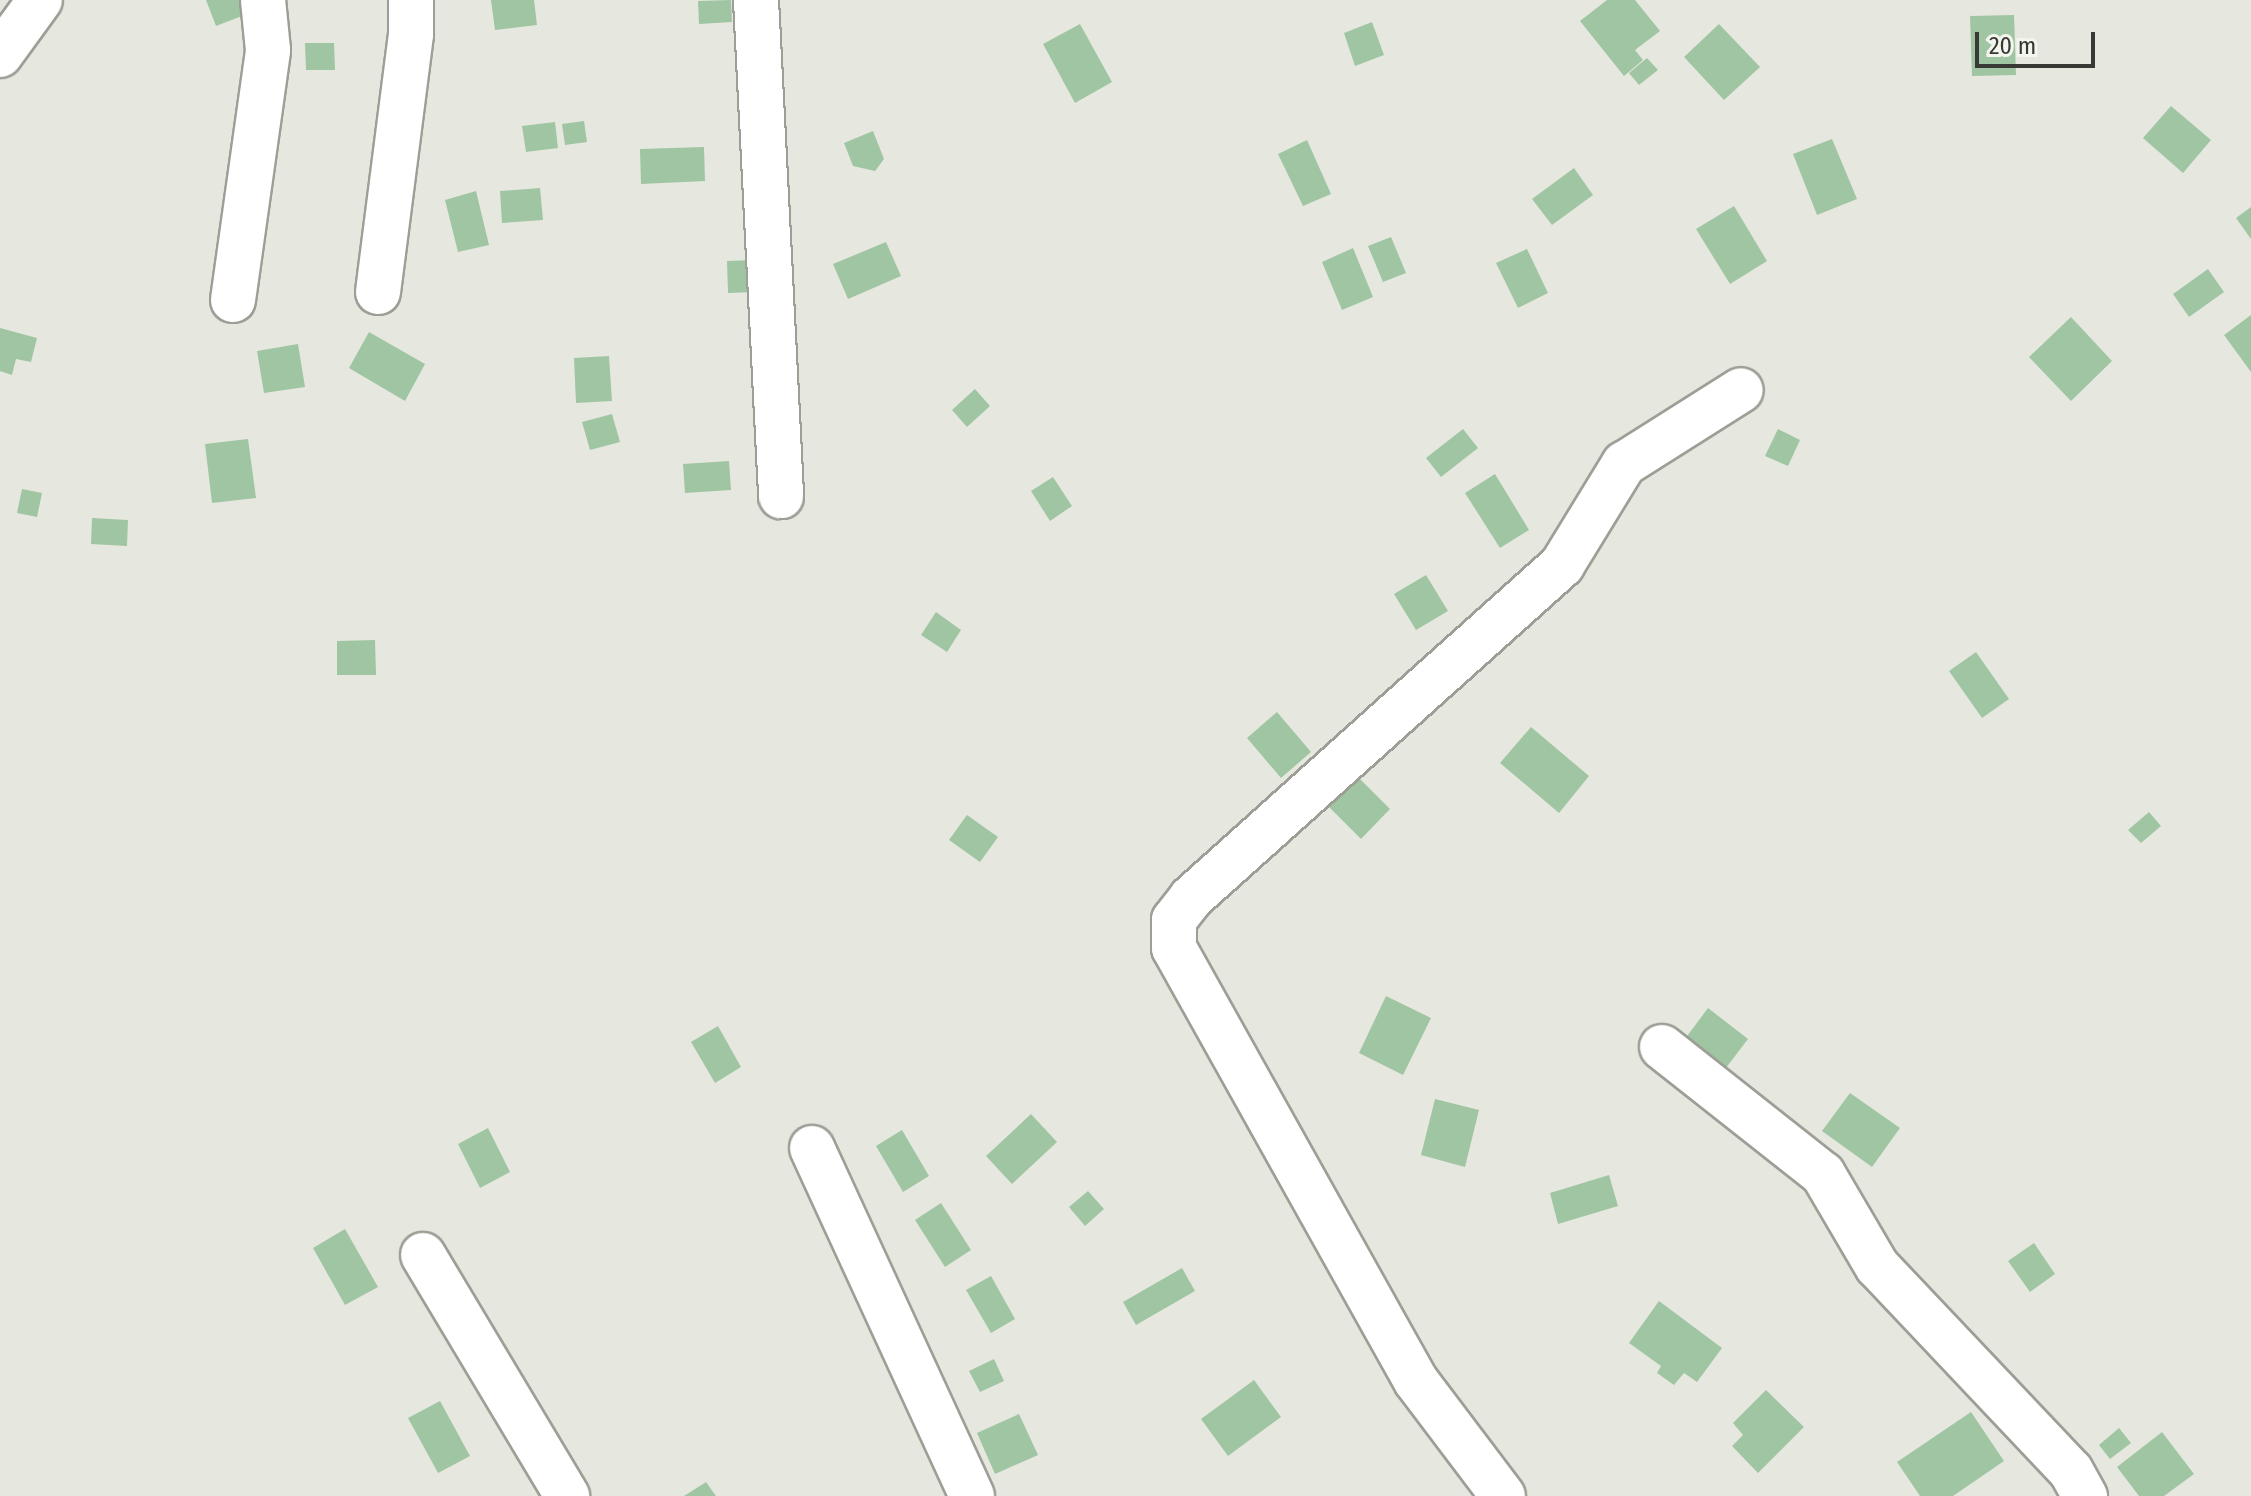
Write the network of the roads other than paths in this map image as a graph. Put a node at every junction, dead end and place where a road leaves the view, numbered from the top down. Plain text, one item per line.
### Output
1 (40, 0) edge
2 (263, 0) edge
3 (411, 0) edge
4 (756, 0) edge
5 (0, 55) edge
6 (378, 292) dead end
7 (233, 300) dead end
8 (1741, 390) dead end
9 (781, 496) dead end
10 (1662, 1047) dead end
11 (812, 1148) dead end
12 (423, 1255) dead end
13 (1501, 1495) edge
14 (567, 1496) edge
15 (972, 1496) edge
16 (2085, 1496) edge

1 - 5 street
2 - 7 street
3 - 6 street
4 - 9 street
8 - 13 street
10 - 16 street
11 - 15 street
12 - 14 street

